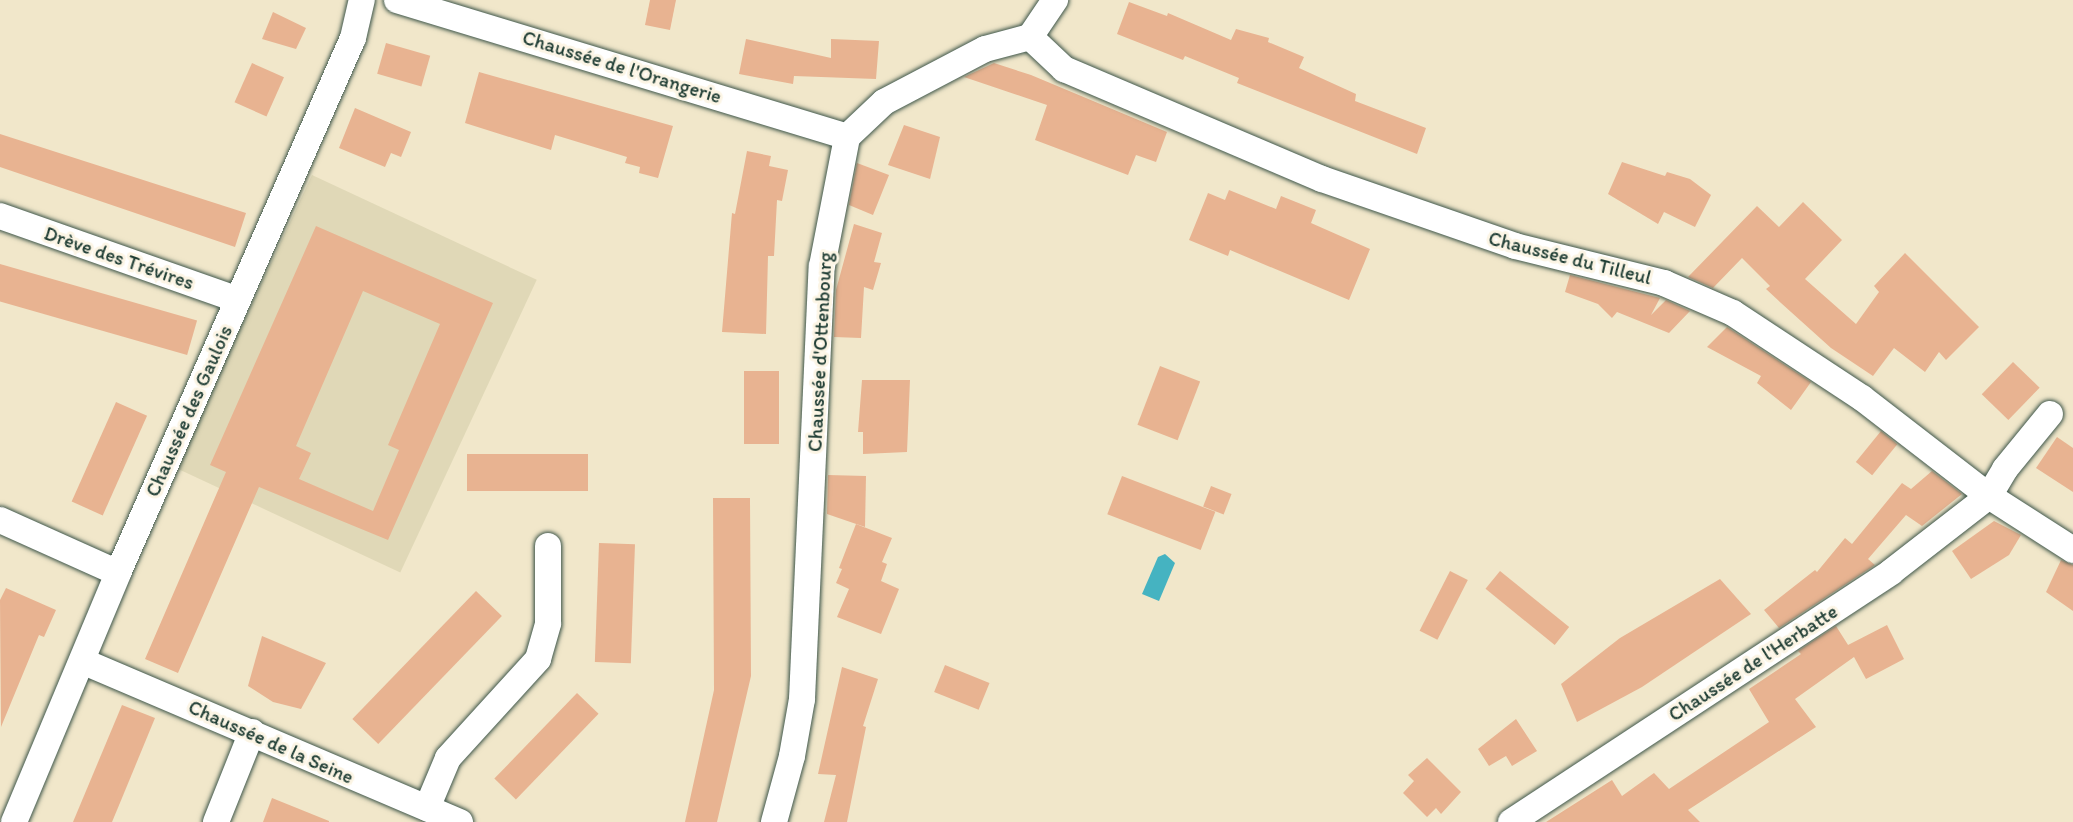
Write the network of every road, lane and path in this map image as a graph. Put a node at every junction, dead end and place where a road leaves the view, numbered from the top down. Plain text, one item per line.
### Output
1 (362, 0) edge
2 (397, 0) edge
3 (1055, 0) edge
4 (1030, 37) junction
5 (847, 137) junction
6 (0, 216) edge
7 (238, 300) junction
8 (2050, 414) dead end
9 (1989, 496) junction
10 (0, 520) edge
11 (548, 546) dead end
12 (2073, 550) edge
13 (118, 573) junction
14 (82, 661) junction
15 (252, 732) junction
16 (427, 808) junction
17 (14, 822) edge
18 (216, 822) edge
19 (460, 822) edge
20 (774, 822) edge
21 (1511, 822) edge

1 - 7 street, Chaussée des Gaulois
2 - 5 street, Chaussée de l'Orangerie
3 - 4 street
4 - 5 street
4 - 9 street, Chaussée du Tilleul
5 - 20 street, Chaussée d'Ottenbourg
6 - 7 street, Drève des Trévires
7 - 13 street, Chaussée des Gaulois
8 - 9 street
9 - 12 street, Chaussée du Tilleul
9 - 21 street, Chaussée de l'Herbatte
10 - 13 street
11 - 16 street
13 - 14 street, Chaussée des Gaulois
14 - 15 street, Chaussée de la Seine
14 - 17 street, Chaussée des Gaulois
15 - 16 street, Chaussée de la Seine
15 - 18 street
16 - 19 street, Chaussée de la Seine

